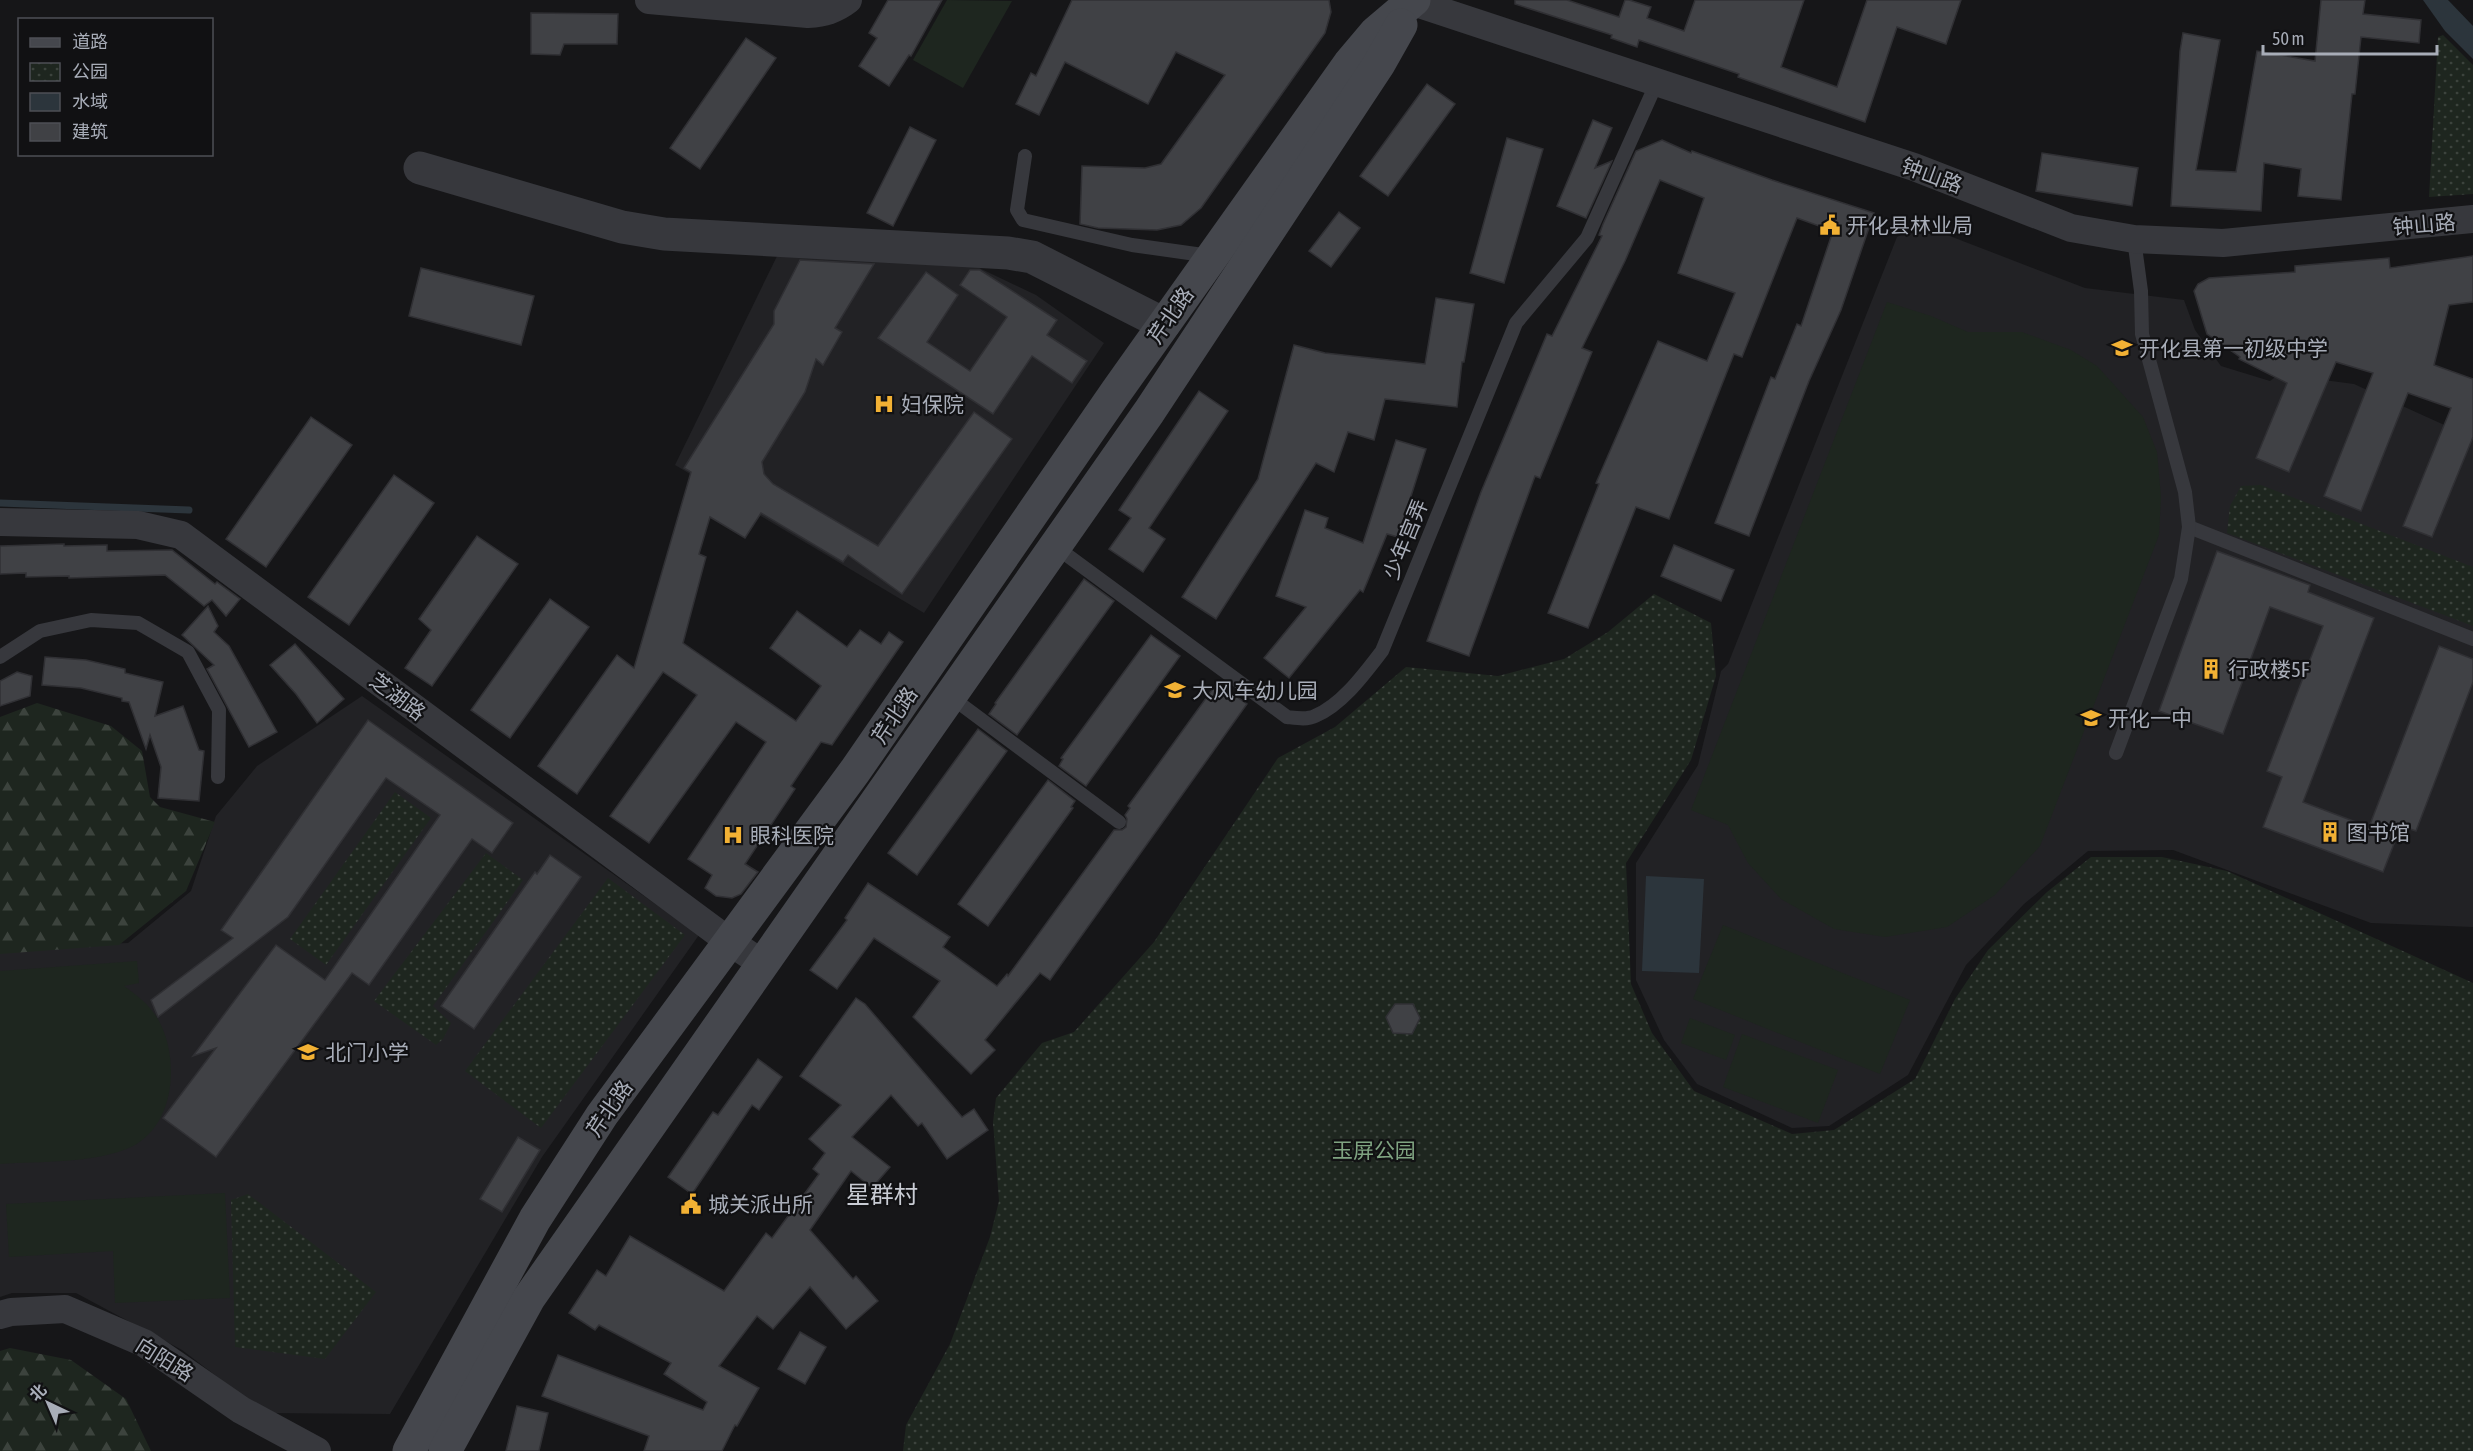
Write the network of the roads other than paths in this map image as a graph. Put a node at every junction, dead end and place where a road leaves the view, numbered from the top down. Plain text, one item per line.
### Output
1 (649, 0) edge
2 (848, 0) edge
3 (1411, 1) edge
4 (1657, 82) junction
5 (1025, 156) dead end
6 (420, 168) dead end
7 (2473, 219) edge
8 (2134, 239) junction
9 (1212, 256) junction
10 (1164, 324) junction
11 (1116, 392) junction
12 (1149, 412) junction
13 (0, 522) edge
14 (2189, 527) junction
15 (1056, 547) junction
16 (2473, 639) edge
17 (0, 657) edge
18 (951, 697) junction
19 (2116, 753) dead end
20 (218, 777) dead end
21 (1119, 822) dead end
22 (730, 942) junction
23 (763, 964) junction
24 (0, 1315) edge
25 (317, 1451) edge
26 (409, 1451) edge
27 (445, 1451) edge

1 - 2 street
3 - 4 street, 钟山路
3 - 9 main road, 芹北路
3 - 12 main road, 芹北路
4 - 8 street, 钟山路
4 - 15 lane, 少年宫弄
5 - 9 lane
6 - 10 street
7 - 8 street, 钟山路
8 - 14 lane
9 - 10 main road, 芹北路
10 - 11 main road, 芹北路
11 - 12 street
11 - 22 main road, 芹北路
12 - 15 main road, 芹北路
13 - 22 street, 芝湖路
14 - 16 lane
14 - 19 lane
15 - 18 main road, 芹北路
17 - 20 lane
18 - 21 lane
18 - 23 main road, 芹北路
22 - 23 street, 芝湖路
22 - 26 main road, 芹北路
23 - 27 main road, 芹北路
24 - 25 street, 向阳路

